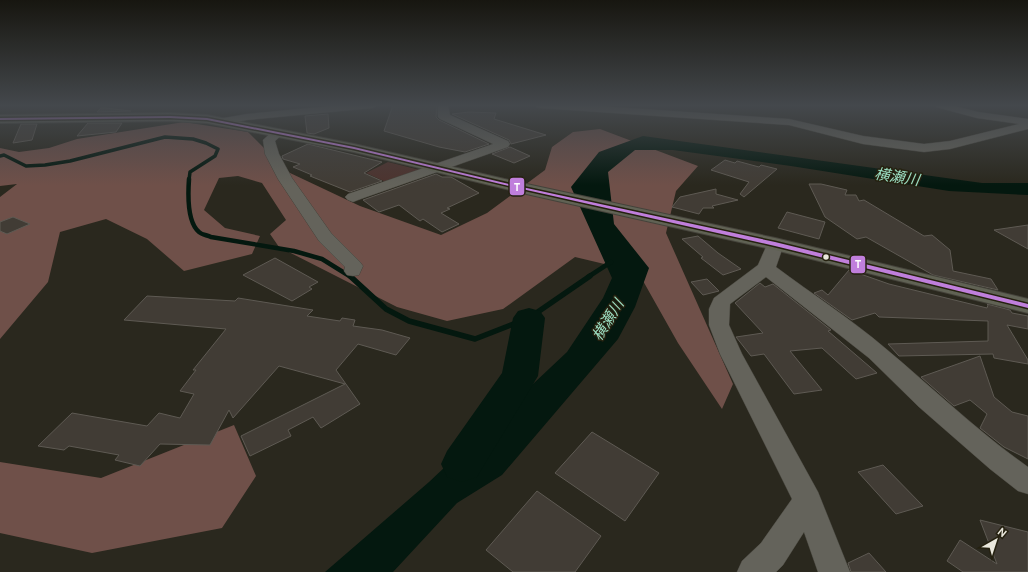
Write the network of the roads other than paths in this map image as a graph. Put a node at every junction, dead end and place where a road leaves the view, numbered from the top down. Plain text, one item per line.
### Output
1 (271, 132) edge
2 (478, 132) edge
3 (829, 132) edge
4 (998, 132) edge
5 (278, 133) junction
6 (436, 167) junction
7 (352, 197) dead end
8 (775, 244) junction
9 (766, 268) junction
10 (353, 271) dead end
11 (1028, 306) edge
12 (1028, 482) edge
13 (808, 501) junction
14 (754, 572) edge
15 (834, 572) edge

1 - 5 main road
2 - 6 street
3 - 4 street
5 - 6 main road
5 - 10 street
6 - 7 street
6 - 8 main road
8 - 9 street
8 - 11 main road
9 - 12 street
9 - 13 street
13 - 14 street
13 - 15 street

